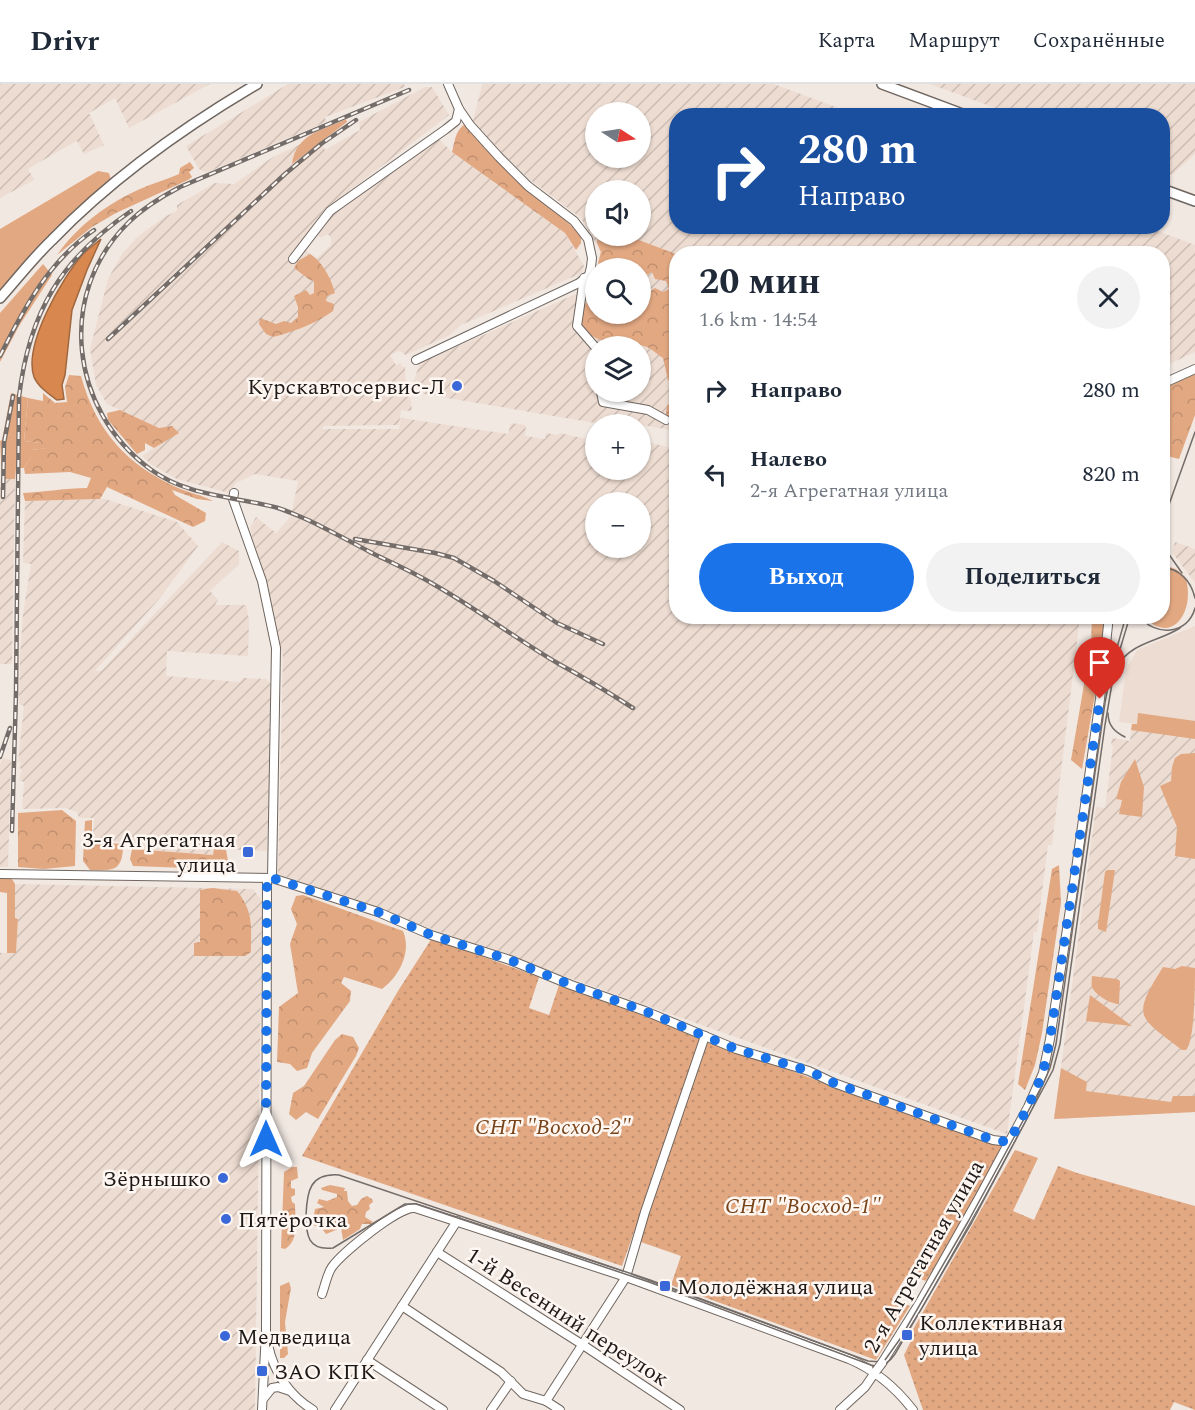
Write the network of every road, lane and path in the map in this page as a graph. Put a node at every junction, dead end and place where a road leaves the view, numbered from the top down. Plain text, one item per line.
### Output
1 (257, 84) edge
2 (448, 84) edge
3 (882, 84) edge
4 (242, 88) edge
5 (946, 108) edge
6 (459, 109) junction
7 (1170, 192) edge
8 (1195, 201) edge
9 (293, 259) dead end
10 (584, 278) junction
11 (0, 298) edge
12 (586, 336) edge
13 (416, 360) dead end
14 (1195, 369) edge
15 (1170, 380) edge
16 (603, 402) edge
17 (666, 420) dead end
18 (234, 493) dead end
19 (1108, 624) edge
20 (0, 874) edge
21 (269, 878) junction
22 (705, 1036) junction
23 (1009, 1142) junction
24 (457, 1221) junction
25 (437, 1252) junction
26 (626, 1277) junction
27 (322, 1294) dead end
28 (402, 1306) junction
29 (266, 1331) junction
30 (582, 1345) junction
31 (367, 1360) junction
32 (875, 1371) junction
33 (511, 1381) junction
34 (290, 1391) junction
35 (546, 1401) junction
36 (262, 1406) edge
37 (313, 1410) edge
38 (335, 1410) edge
39 (443, 1410) edge
40 (491, 1410) edge
41 (560, 1410) edge
42 (680, 1410) edge
43 (840, 1410) edge
44 (913, 1410) edge

1 - 4 main road
2 - 6 street
3 - 5 main road
4 - 11 main road
6 - 9 street
6 - 10 street
7 - 8 main road
10 - 12 street
10 - 13 street
14 - 15 street
16 - 17 street
18 - 21 street
19 - 23 street, 2-я Агрегатная улица
20 - 21 street
21 - 22 street
21 - 29 street
22 - 23 street
22 - 26 street
23 - 32 street, 2-я Агрегатная улица, bridge
24 - 25 street
24 - 26 street
24 - 27 street
25 - 28 street
25 - 30 street, 1-й Весенний переулок
26 - 30 street
26 - 32 street
28 - 31 street
28 - 33 street
29 - 34 street
29 - 36 street
30 - 35 street
30 - 42 street, 1-й Весенний переулок
31 - 38 street
31 - 39 street
32 - 43 street, 2-я Агрегатная улица
32 - 44 street
33 - 35 street
33 - 40 street
34 - 36 street
34 - 37 street
35 - 41 street

